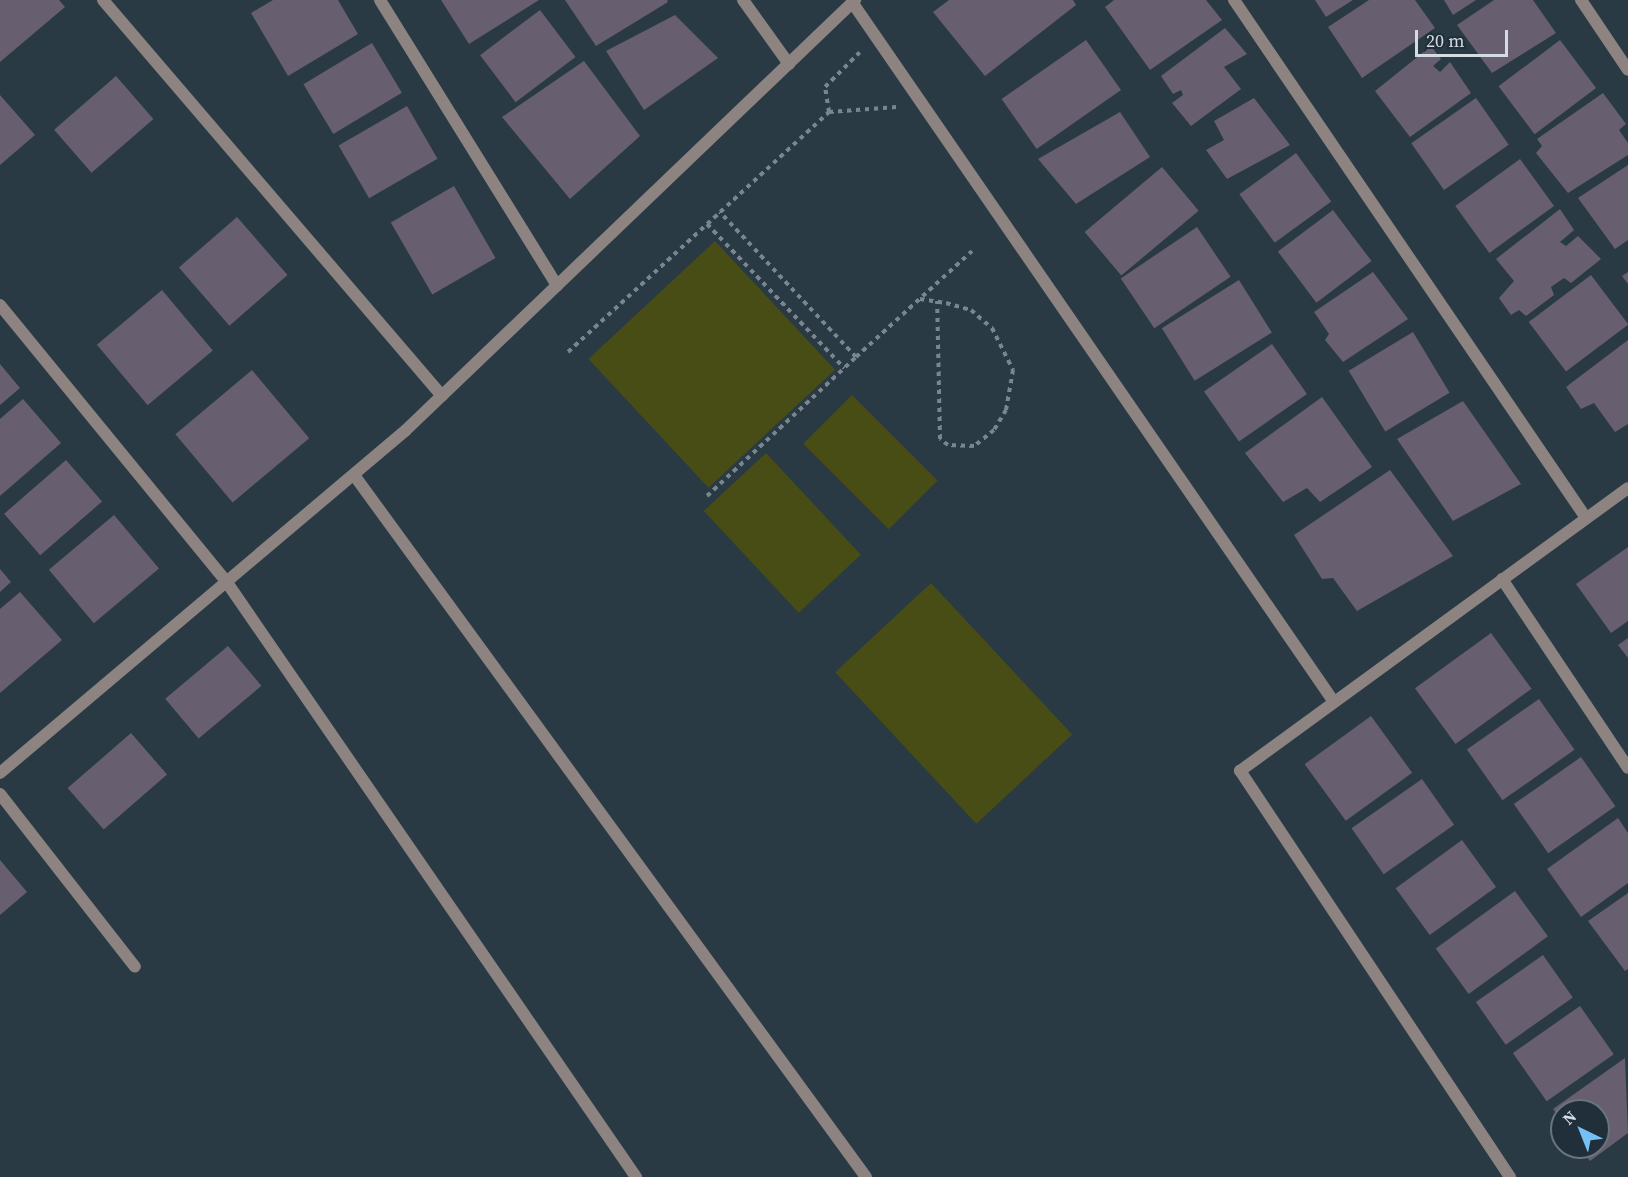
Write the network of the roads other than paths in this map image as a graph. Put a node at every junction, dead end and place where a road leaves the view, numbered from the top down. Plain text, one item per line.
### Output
1 (103, 0) edge
2 (380, 0) edge
3 (743, 0) edge
4 (1234, 0) edge
5 (1581, 0) edge
6 (854, 1) edge
7 (789, 64) junction
8 (1628, 70) edge
9 (557, 286) junction
10 (0, 305) edge
11 (442, 396) junction
12 (354, 475) junction
13 (1628, 488) edge
14 (1586, 518) junction
15 (1502, 579) junction
16 (228, 584) junction
17 (1334, 702) junction
18 (1628, 768) edge
19 (0, 773) edge
20 (0, 794) edge
21 (135, 967) dead end
22 (636, 1177) edge
23 (866, 1177) edge
24 (1510, 1177) edge

1 - 11 street
2 - 9 street
3 - 7 street
4 - 14 street
5 - 8 street
6 - 7 street
6 - 17 street
7 - 9 street
9 - 11 street
10 - 16 street
11 - 12 street
12 - 16 street
12 - 23 street
13 - 14 street
14 - 15 street
15 - 17 street
15 - 18 street
16 - 19 street
16 - 22 street
17 - 24 street
20 - 21 street

